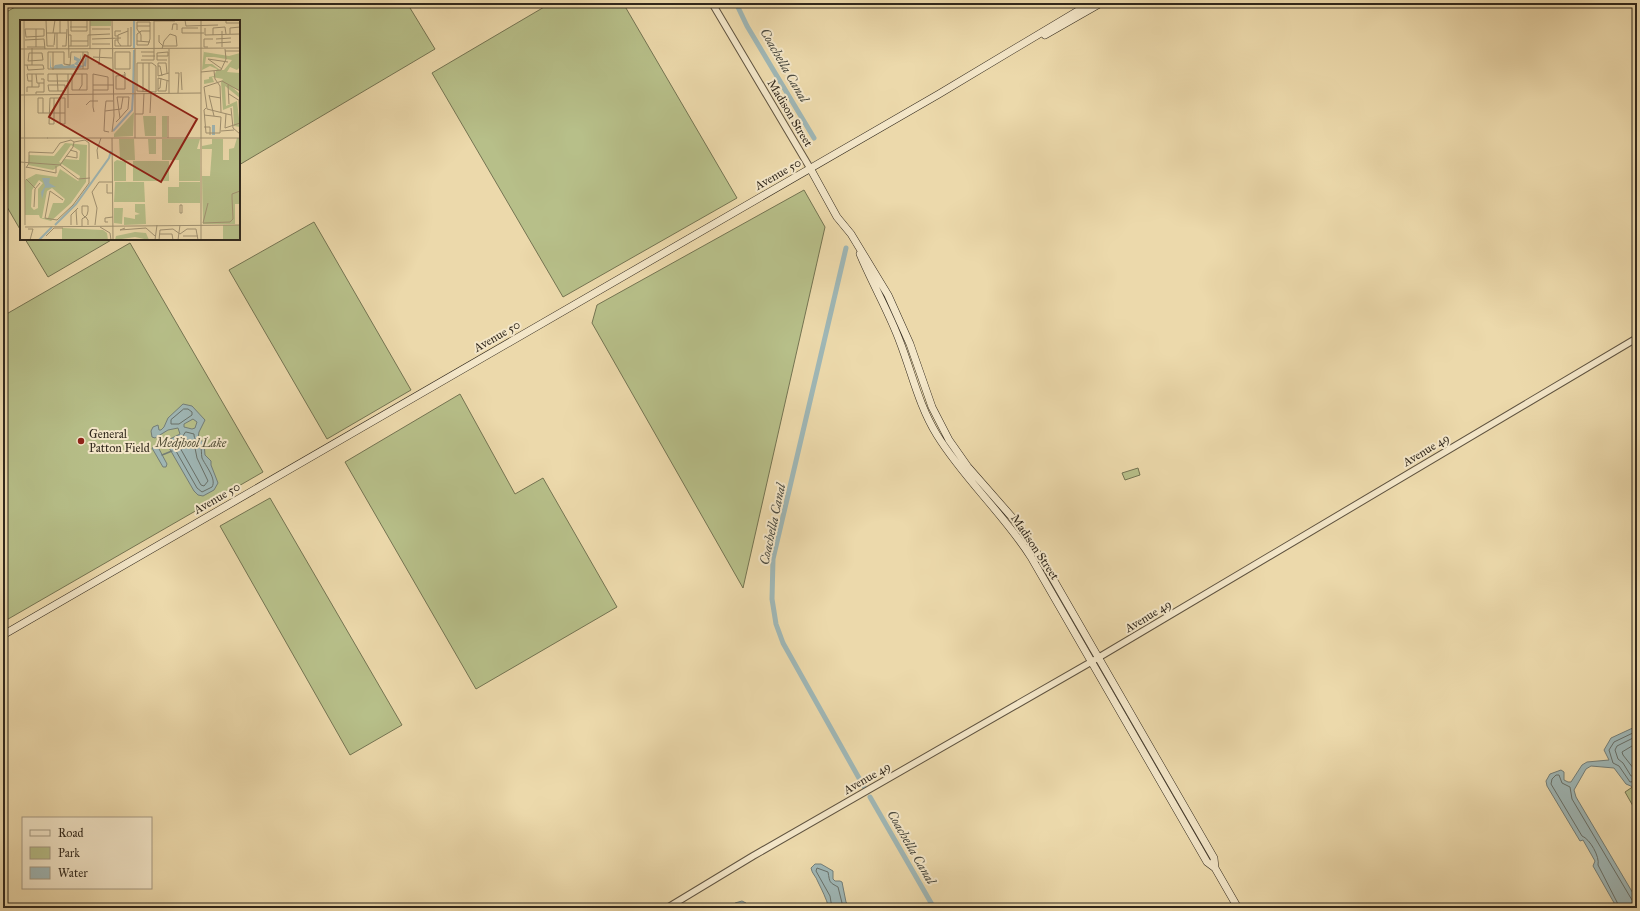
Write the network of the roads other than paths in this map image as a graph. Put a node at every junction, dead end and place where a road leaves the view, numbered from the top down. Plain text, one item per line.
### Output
1 (712, 3) edge
2 (1091, 3) edge
3 (1101, 3) edge
4 (1003, 57) junction
5 (810, 168) junction
6 (851, 234) junction
7 (1637, 338) edge
8 (3, 635) edge
9 (1098, 658) junction
10 (1091, 662) junction
11 (1215, 868) junction
12 (667, 908) edge
13 (1238, 908) edge

1 - 5 street, Madison Street
2 - 4 main road, Avenue 50
3 - 4 main road, Avenue 50
4 - 5 main road, Avenue 50
5 - 6 main road, Madison Street
5 - 8 main road, Avenue 50
6 - 9 main road, Madison Street
6 - 10 main road, Madison Street
7 - 9 street, Avenue 49
9 - 10 street, Avenue 49
9 - 11 main road, Madison Street
10 - 11 main road, Madison Street
10 - 12 street, Avenue 49
11 - 13 main road, Madison Street

